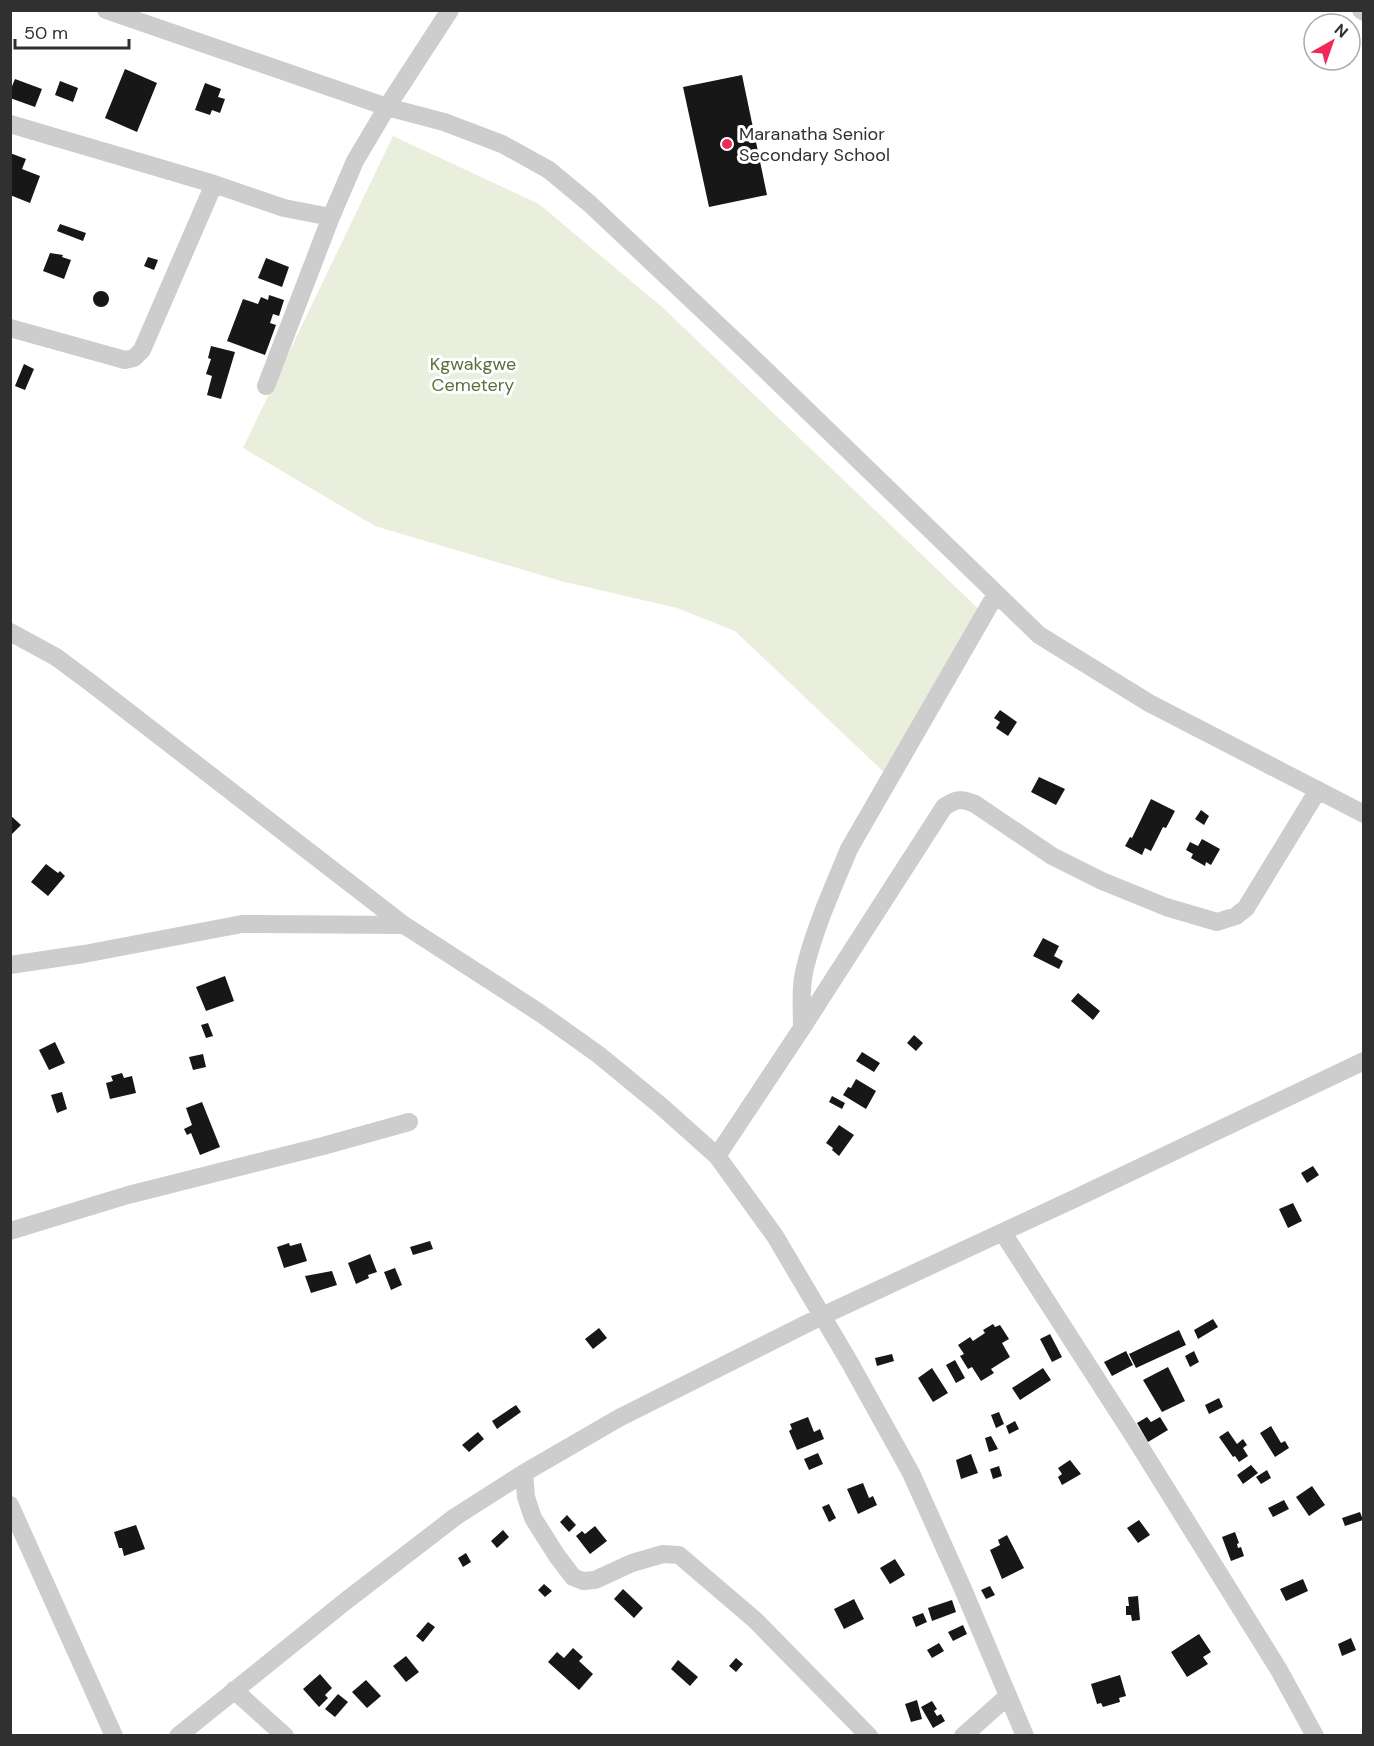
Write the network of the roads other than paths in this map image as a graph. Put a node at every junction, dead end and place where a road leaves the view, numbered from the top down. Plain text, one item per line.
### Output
1 (106, 10) edge
2 (450, 10) edge
3 (139, 16) edge
4 (387, 107) junction
5 (10, 124) edge
6 (214, 184) junction
7 (331, 217) junction
8 (10, 328) edge
9 (266, 386) dead end
10 (996, 594) junction
11 (10, 632) edge
12 (1318, 790) junction
13 (1364, 814) edge
14 (404, 925) junction
15 (10, 965) edge
16 (802, 1028) junction
17 (1364, 1061) edge
18 (409, 1122) dead end
19 (717, 1156) junction
20 (10, 1231) edge
21 (1003, 1233) junction
22 (822, 1316) junction
23 (524, 1473) junction
24 (10, 1506) edge
25 (234, 1690) junction
26 (1008, 1696) junction
27 (114, 1736) edge
28 (178, 1736) edge
29 (285, 1736) edge
30 (869, 1736) edge
31 (963, 1736) edge
32 (1024, 1736) edge
33 (1315, 1736) edge

1 - 3 street
2 - 4 street
3 - 4 street
4 - 7 street
4 - 10 street
5 - 6 street
6 - 7 street
6 - 8 street
7 - 9 street
10 - 12 street
10 - 16 street
11 - 14 street
12 - 13 street
12 - 16 street
14 - 15 street
14 - 19 street
16 - 19 street
17 - 21 street
18 - 20 street
19 - 22 street
21 - 22 street
21 - 33 street
22 - 23 street
22 - 26 street
23 - 25 street
23 - 30 street
24 - 27 street
25 - 28 street
25 - 29 street
26 - 31 street
26 - 32 street

